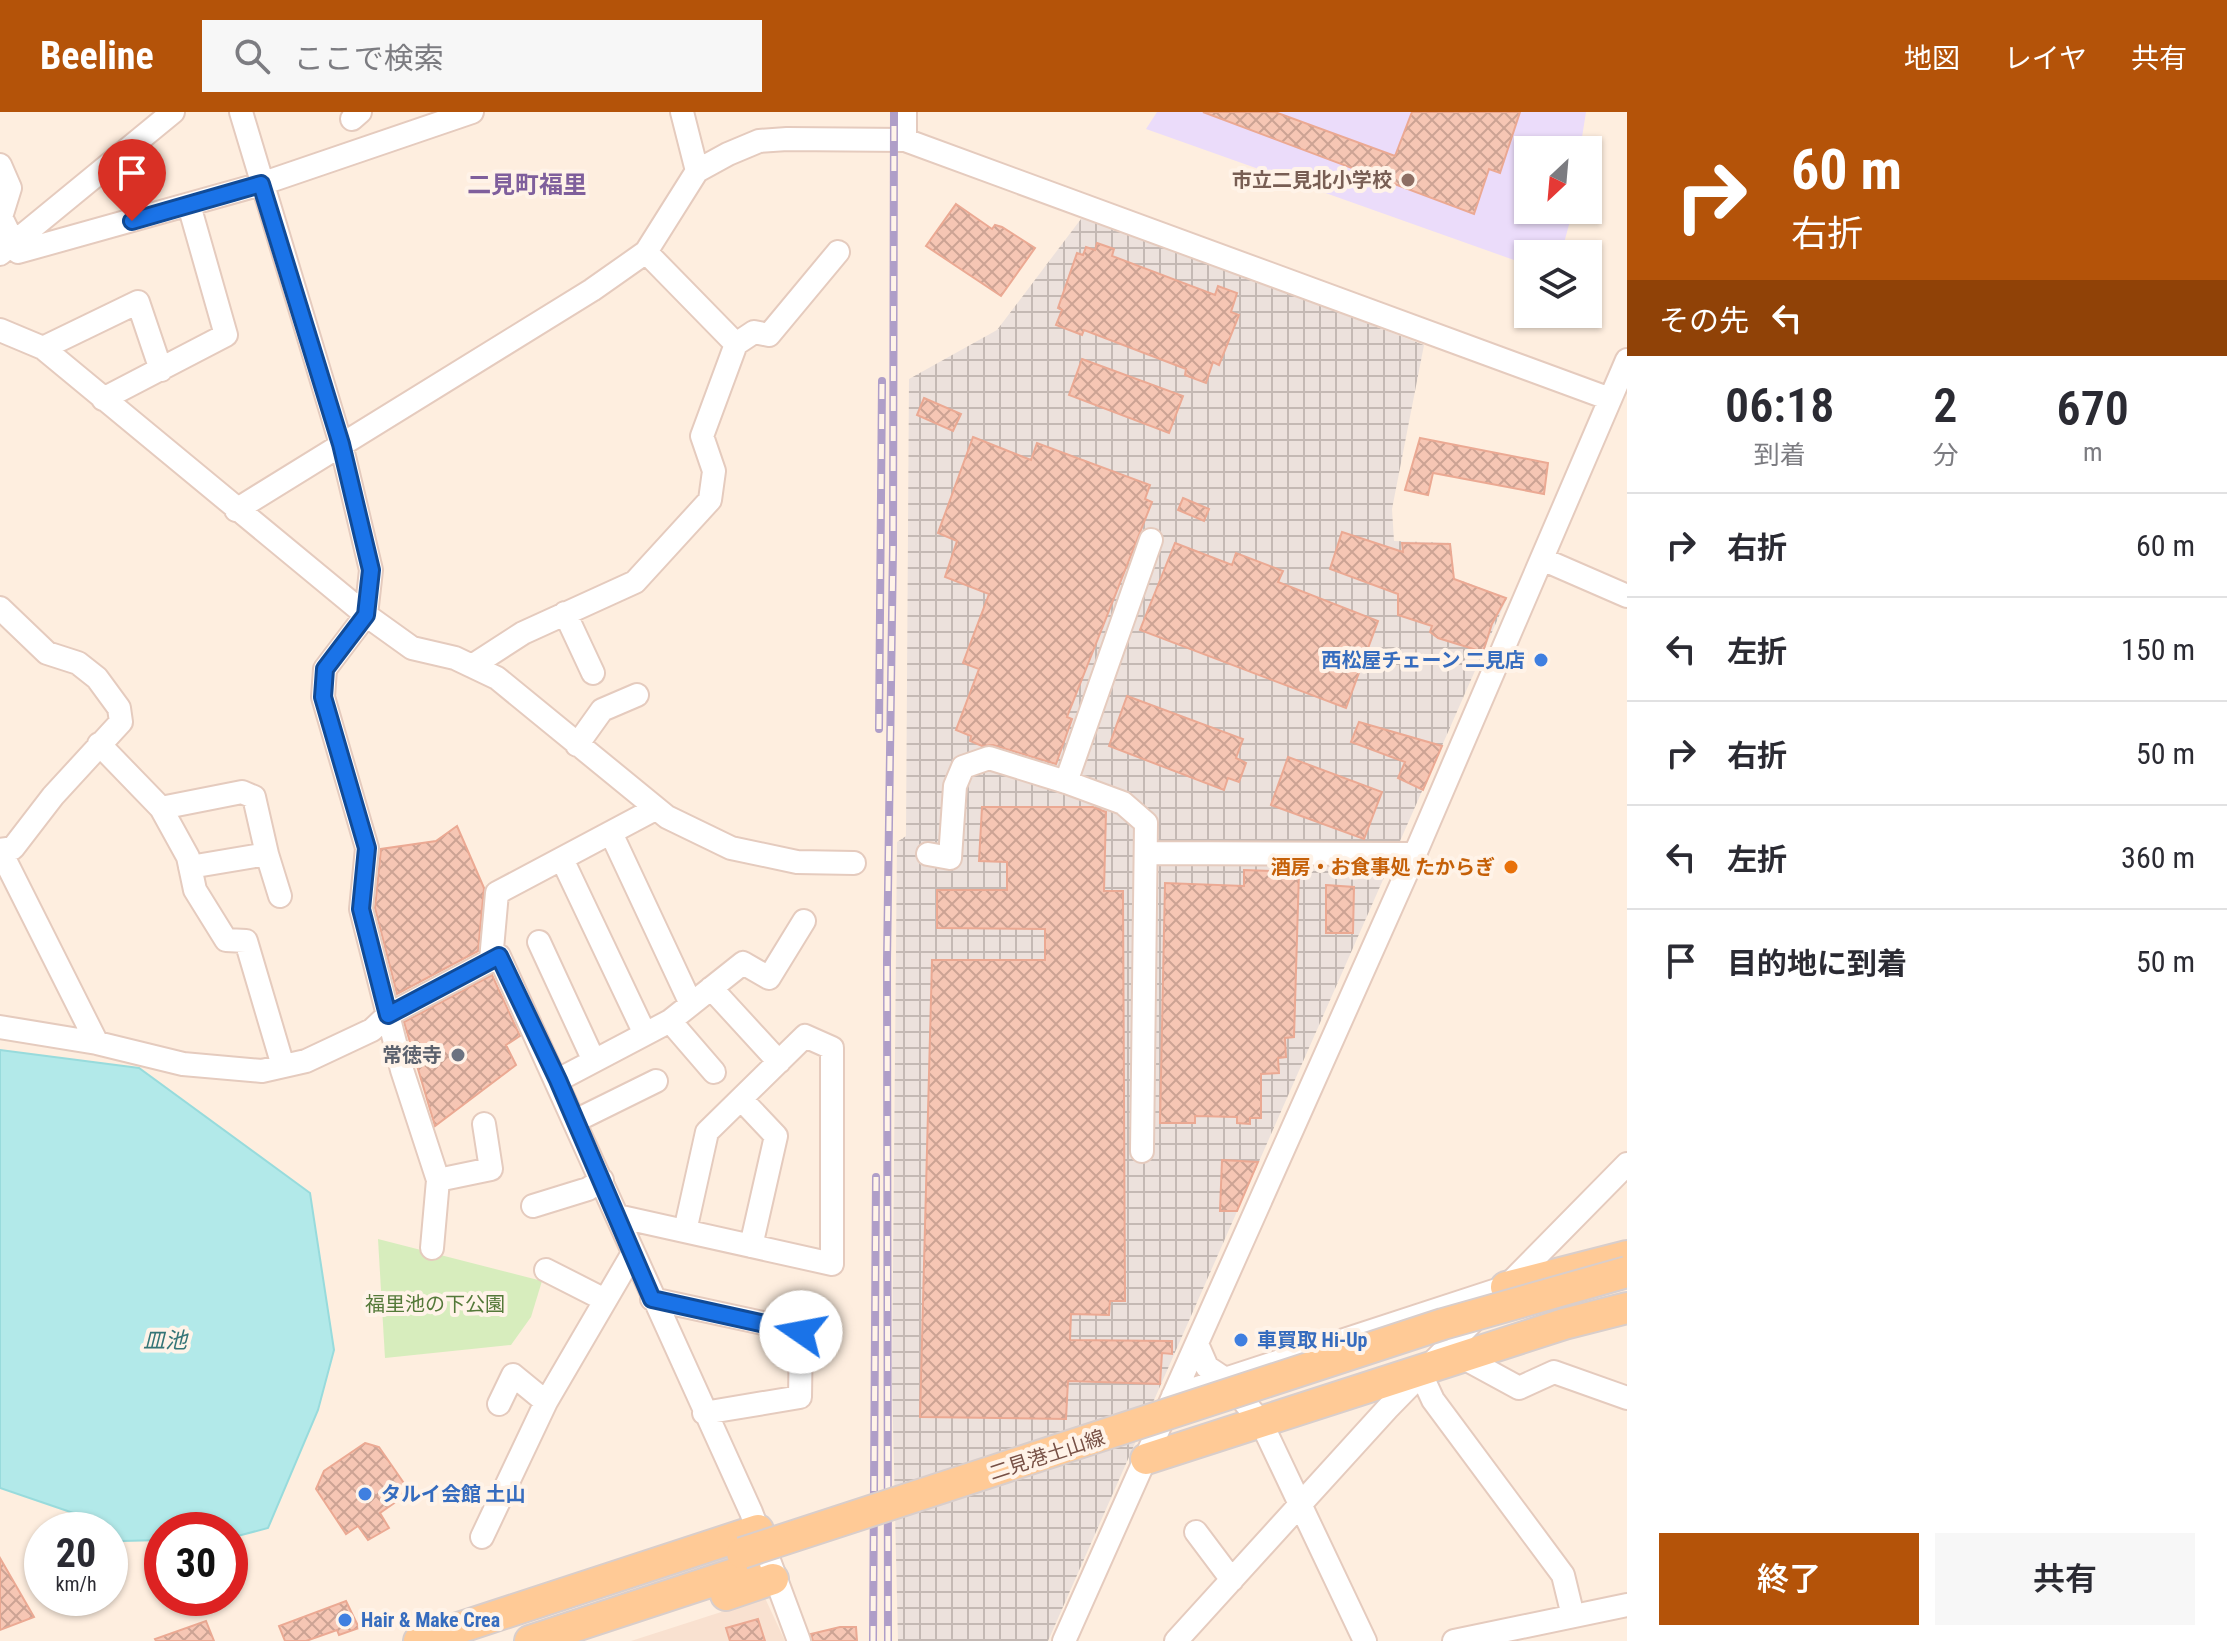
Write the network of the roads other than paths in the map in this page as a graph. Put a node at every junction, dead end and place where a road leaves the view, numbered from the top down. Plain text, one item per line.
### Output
1 (173, 112) edge
2 (241, 112) edge
3 (472, 112) edge
4 (682, 112) edge
5 (905, 112) edge
6 (905, 140) junction
7 (0, 165) edge
8 (697, 171) junction
9 (261, 184) junction
10 (189, 205) junction
11 (7, 248) edge
12 (646, 252) junction
13 (838, 252) dead end
14 (0, 330) edge
15 (736, 344) junction
16 (43, 348) junction
17 (1627, 360) edge
18 (161, 370) junction
19 (103, 399) junction
20 (1610, 399) junction
21 (341, 444) junction
22 (236, 510) junction
23 (1151, 540) dead end
24 (1542, 559) junction
25 (1627, 596) edge
26 (0, 608) edge
27 (565, 613) junction
28 (366, 615) junction
29 (472, 666) junction
30 (593, 673) dead end
31 (637, 695) dead end
32 (99, 744) junction
33 (577, 745) junction
34 (1066, 782) junction
35 (161, 808) junction
36 (655, 809) junction
37 (611, 833) junction
38 (0, 850) edge
39 (1149, 853) junction
40 (267, 854) junction
41 (928, 854) dead end
42 (1415, 854) junction
43 (562, 859) junction
44 (854, 863) dead end
45 (190, 867) junction
46 (280, 896) dead end
47 (804, 921) dead end
48 (539, 942) dead end
49 (491, 960) junction
50 (711, 988) junction
51 (691, 1004) junction
52 (388, 1015) junction
53 (670, 1021) junction
54 (2, 1023) edge
55 (645, 1034) junction
56 (97, 1043) junction
57 (594, 1061) junction
58 (779, 1062) junction
59 (283, 1066) junction
60 (714, 1072) dead end
61 (558, 1080) junction
62 (656, 1081) dead end
63 (741, 1099) junction
64 (575, 1121) junction
65 (484, 1124) dead end
66 (1142, 1151) dead end
67 (1627, 1164) edge
68 (438, 1180) junction
69 (602, 1180) junction
70 (533, 1206) dead end
71 (617, 1216) junction
72 (685, 1231) junction
73 (751, 1246) junction
74 (432, 1248) dead end
75 (633, 1253) junction
76 (1627, 1256) edge
77 (546, 1270) dead end
78 (1627, 1272) edge
79 (1506, 1287) junction
80 (1627, 1290) edge
81 (652, 1299) junction
82 (605, 1300) junction
83 (1627, 1308) edge
84 (801, 1332) junction
85 (827, 1337) dead end
86 (1197, 1344) junction
87 (1462, 1357) junction
88 (1424, 1371) junction
89 (1225, 1379) junction
90 (1173, 1396) junction
91 (1627, 1398) edge
92 (546, 1402) junction
93 (499, 1404) dead end
94 (704, 1413) junction
95 (1261, 1422) junction
96 (1146, 1459) junction
97 (1302, 1502) junction
98 (1196, 1532) dead end
99 (482, 1537) dead end
100 (755, 1558) junction
101 (1232, 1580) junction
102 (1627, 1605) edge
103 (1573, 1616) junction
104 (419, 1641) edge
105 (469, 1641) edge
106 (530, 1641) edge
107 (585, 1641) edge
108 (799, 1641) edge
109 (1064, 1641) edge
110 (1176, 1641) edge
111 (1365, 1641) edge
112 (1454, 1641) edge

1 - 11 street
2 - 9 street
3 - 9 street
4 - 8 street
5 - 6 street
6 - 8 street
6 - 20 street
7 - 11 street
8 - 12 street
9 - 10 street
9 - 21 street
10 - 11 street
10 - 18 street
12 - 15 street
12 - 21 street
13 - 15 street
14 - 16 street
15 - 27 street
16 - 18 street
16 - 19 street
17 - 20 street
18 - 19 street
19 - 22 street
20 - 24 street
21 - 22 street
21 - 28 street
22 - 28 street
23 - 34 street
24 - 25 street
24 - 42 street
26 - 32 street
27 - 29 street
27 - 30 street
28 - 29 street
28 - 52 street
29 - 33 street
31 - 33 street
32 - 35 street
32 - 38 street
33 - 36 street
34 - 39 street
34 - 41 street
35 - 40 street
35 - 45 street
36 - 37 street
36 - 44 street
37 - 43 street
37 - 51 street
38 - 56 street
39 - 42 street
39 - 66 street
40 - 45 street
40 - 46 street
42 - 86 street
43 - 49 street
43 - 55 street
45 - 59 street
47 - 50 street
48 - 57 street
49 - 52 street
49 - 61 street
50 - 51 street
50 - 58 street
51 - 53 street
52 - 59 street
52 - 68 street
53 - 55 street
53 - 60 street
54 - 56 street
55 - 57 street
56 - 59 street
57 - 61 street
58 - 63 street
58 - 73 street
61 - 64 street
62 - 64 street
63 - 72 street
63 - 73 street
64 - 69 street
65 - 68 street
67 - 79 street
68 - 74 street
69 - 70 street
69 - 71 street
71 - 72 street
71 - 75 street
72 - 73 street
75 - 81 street
75 - 82 street
76 - 79 main road
77 - 82 street
78 - 100 main road, 二見港土山線, bridge
79 - 88 street
79 - 89 street
80 - 100 main road, 二見港土山線
81 - 84 street
81 - 94 street
82 - 92 street
83 - 87 main road
84 - 85 street
84 - 94 street
86 - 89 street
86 - 90 street
87 - 88 main road
87 - 91 street
88 - 95 main road
88 - 97 street
88 - 103 street
89 - 90 street
89 - 95 street
90 - 96 street
92 - 93 street
92 - 99 street
94 - 100 street
95 - 96 main road
95 - 97 street
96 - 109 street
97 - 101 street
97 - 111 street
98 - 101 street
100 - 104 main road
100 - 105 main road, 二見港土山線
100 - 106 main road, 二見港土山線
100 - 107 main road
100 - 108 street
101 - 110 street
102 - 103 street
103 - 112 street

